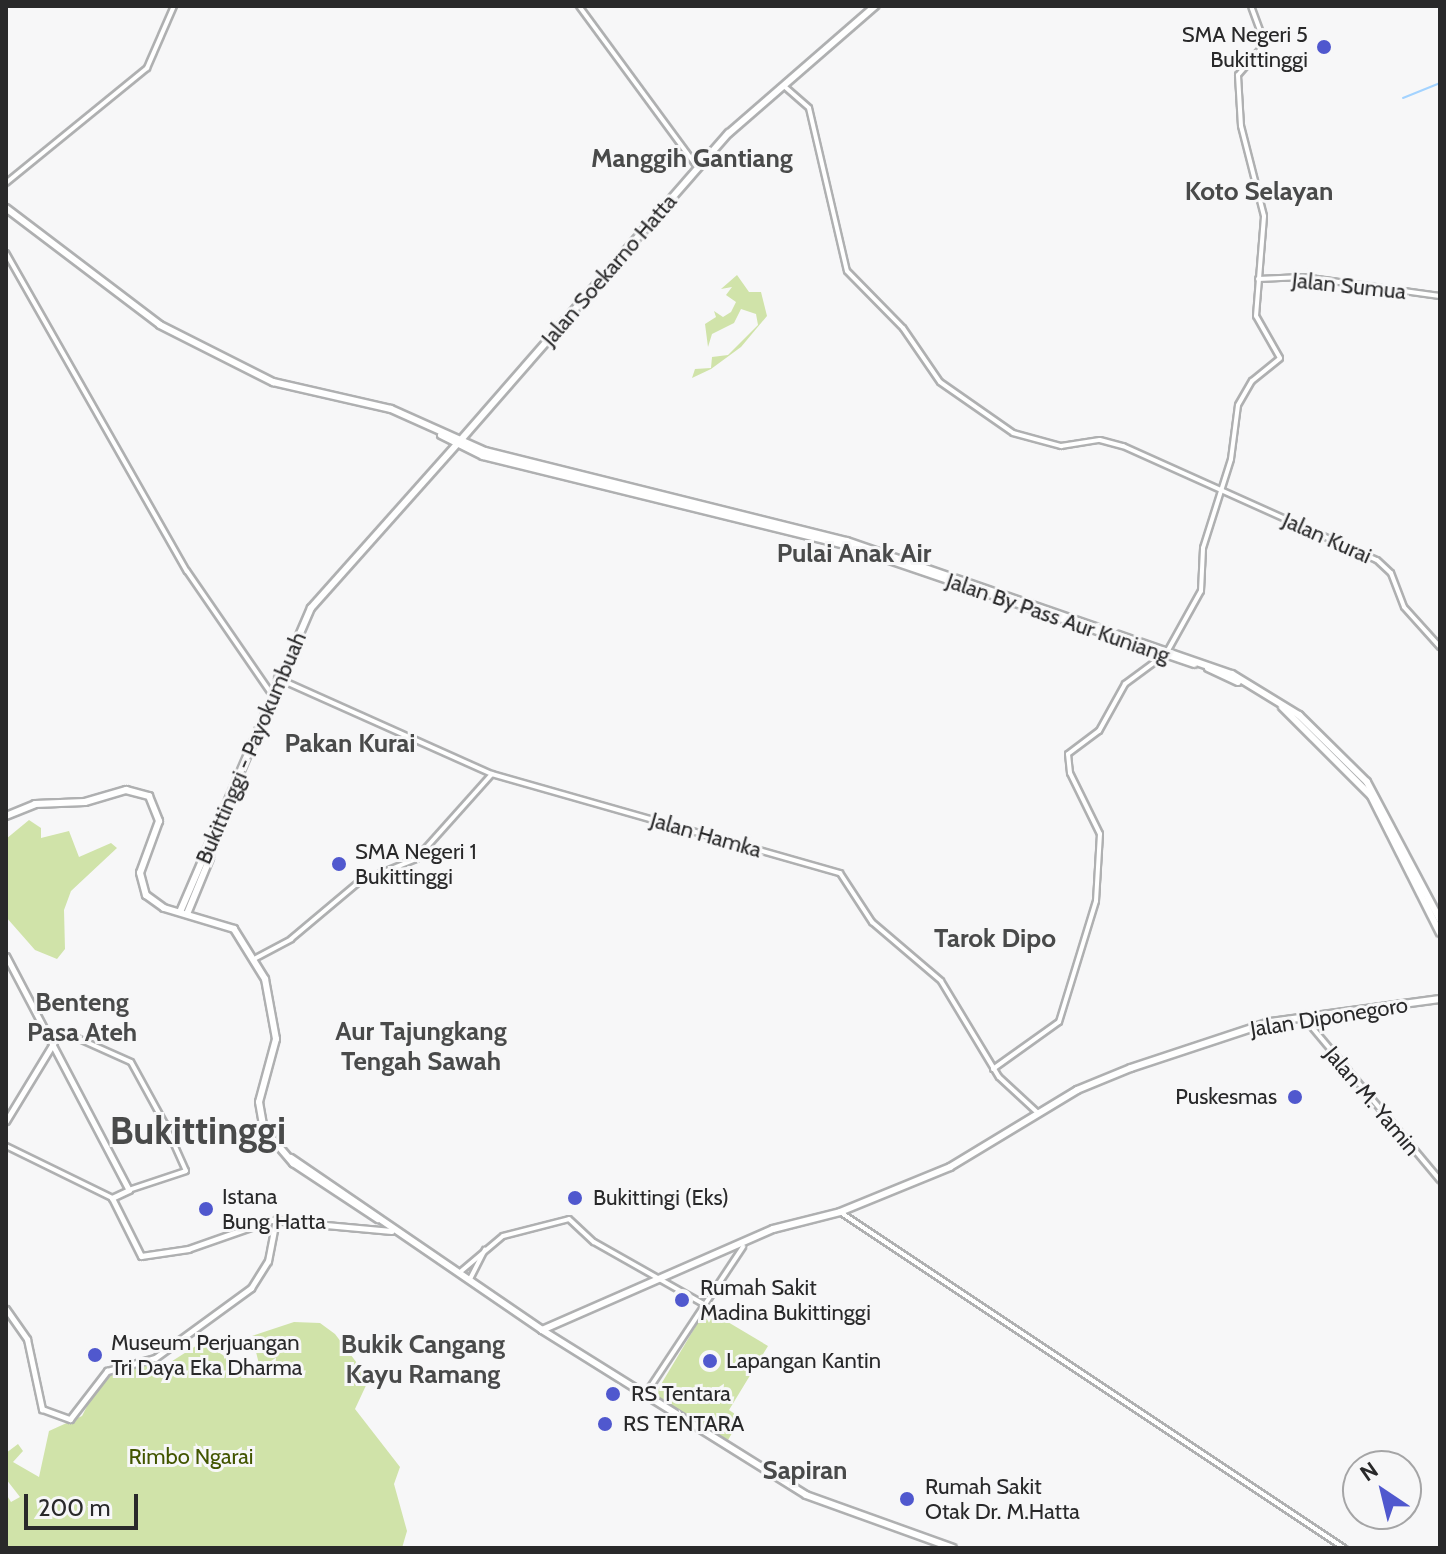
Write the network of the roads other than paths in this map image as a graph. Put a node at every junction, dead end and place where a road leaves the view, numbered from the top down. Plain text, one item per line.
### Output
1 (174, 6) edge
2 (579, 6) edge
3 (875, 6) edge
4 (1251, 6) edge
5 (782, 85) junction
6 (698, 168) junction
7 (6, 183) edge
8 (6, 208) edge
9 (6, 253) edge
10 (1258, 279) junction
11 (1440, 296) edge
12 (458, 443) junction
13 (1221, 488) junction
14 (1440, 647) edge
15 (1165, 654) junction
16 (277, 678) junction
17 (271, 693) junction
18 (1283, 706) junction
19 (492, 774) junction
20 (6, 816) edge
21 (184, 913) junction
22 (1440, 914) edge
23 (1440, 923) edge
24 (1440, 933) edge
25 (6, 956) edge
26 (256, 958) junction
27 (1440, 999) edge
28 (1306, 1020) junction
29 (51, 1035) junction
30 (54, 1042) junction
31 (993, 1069) junction
32 (1041, 1115) junction
33 (6, 1121) edge
34 (6, 1146) edge
35 (1440, 1180) edge
36 (129, 1190) junction
37 (112, 1198) junction
38 (840, 1212) junction
39 (276, 1220) junction
40 (286, 1220) junction
41 (264, 1223) junction
42 (392, 1231) junction
43 (276, 1233) junction
44 (743, 1247) junction
45 (485, 1250) junction
46 (459, 1273) junction
47 (469, 1280) junction
48 (664, 1280) junction
49 (707, 1306) junction
50 (6, 1309) edge
51 (542, 1330) junction
52 (644, 1396) junction
53 (953, 1548) edge
54 (1344, 1548) edge

1 - 7 street
2 - 6 street
3 - 5 main road, Jalan Soekarno Hatta
4 - 10 street
5 - 6 main road, Jalan Soekarno Hatta
5 - 13 street, Jalan Kurai
6 - 12 main road, Jalan Soekarno Hatta
8 - 12 main road, Jalan By Pass Aur Kuniang
9 - 17 street
10 - 11 street, Jalan Sumua
10 - 13 street
12 - 15 main road, Jalan By Pass Aur Kuniang
12 - 16 main road, Bukittinggi - Payokumbuah
13 - 14 street, Jalan Kurai
13 - 15 street
15 - 18 main road, Jalan By Pass Aur Kuniang
15 - 31 street
16 - 17 main road, Bukittinggi - Payokumbuah
16 - 19 street, Jalan Hamka
17 - 21 main road, Bukittinggi - Payokumbuah
18 - 22 main road, Jalan By Pass Aur Kuniang
18 - 23 main road, Jalan By Pass Aur Kuniang
18 - 24 main road, Jalan By Pass Aur Kuniang
19 - 26 street
19 - 31 street, Jalan Hamka
20 - 21 main road
21 - 26 main road
25 - 29 main road
26 - 42 main road
27 - 28 main road, Jalan Diponegoro
28 - 32 main road, Jalan Diponegoro
28 - 35 street, Jalan M. Yamin
29 - 30 main road
29 - 36 street
30 - 33 main road
30 - 36 main road
31 - 32 street, Jalan Hamka
32 - 38 main road, Jalan Diponegoro
34 - 37 street
36 - 37 main road
37 - 41 main road
38 - 44 main road, Jalan Diponegoro
38 - 54 street
39 - 40 main road
39 - 41 main road
39 - 43 main road
40 - 42 main road
40 - 43 main road
41 - 43 main road
42 - 46 main road
43 - 50 main road
44 - 48 main road, Jalan Diponegoro
44 - 49 street
45 - 46 street
45 - 47 street
45 - 48 street
46 - 47 main road
47 - 51 main road
48 - 49 street
48 - 51 main road, Jalan Diponegoro
49 - 52 street
51 - 52 main road
52 - 53 main road

